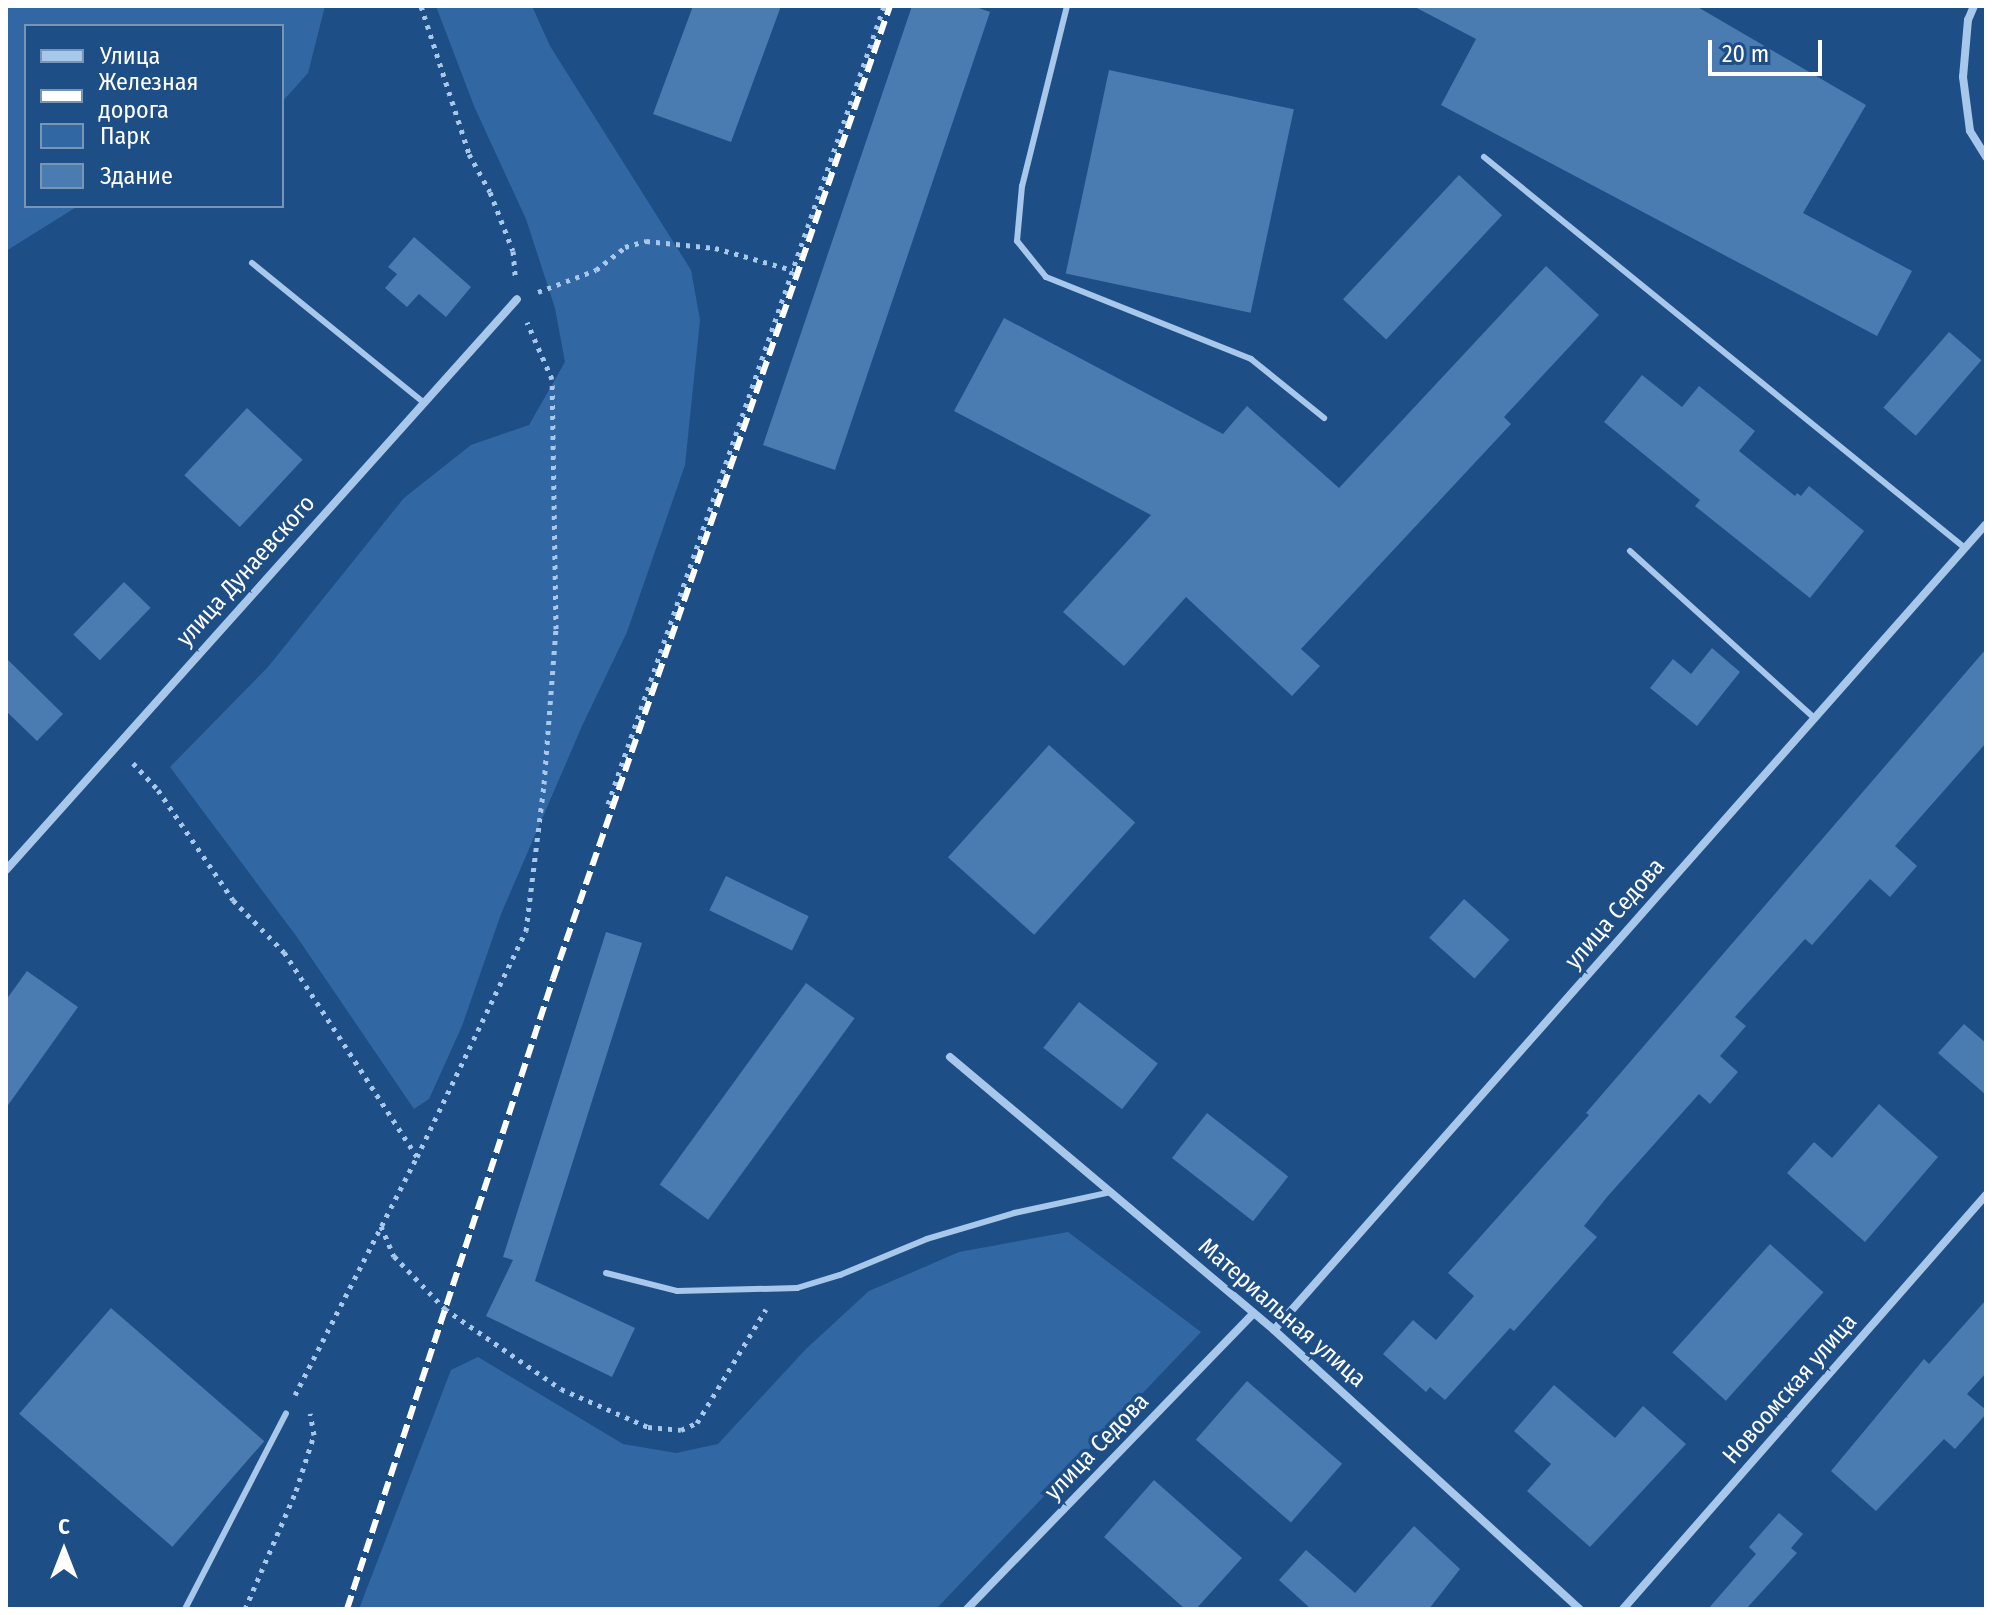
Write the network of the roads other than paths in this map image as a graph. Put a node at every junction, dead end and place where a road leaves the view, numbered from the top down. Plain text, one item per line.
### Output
1 (1067, 6) edge
2 (1974, 6) edge
3 (1484, 157) dead end
4 (1986, 157) edge
5 (252, 263) dead end
6 (517, 299) road end
7 (424, 403) junction
8 (1324, 418) dead end
9 (1986, 524) edge
10 (1965, 548) junction
11 (1630, 551) dead end
12 (1814, 718) junction
13 (6, 870) edge
14 (950, 1057) dead end
15 (1111, 1192) junction
16 (1986, 1195) edge
17 (606, 1273) dead end
18 (1254, 1313) junction
19 (1274, 1330) junction
20 (286, 1413) road end
21 (185, 1609) edge
22 (967, 1609) edge
23 (1580, 1609) edge
24 (1623, 1609) edge

1 - 8 lane
2 - 4 street
3 - 10 lane
5 - 7 lane
6 - 7 street, улица Дунаевского
7 - 13 street, улица Дунаевского
9 - 10 street, улица Седова
10 - 12 street, улица Седова
11 - 12 lane
12 - 19 street, улица Седова
14 - 15 street, Материальная улица
15 - 17 lane
15 - 18 street, Материальная улица
16 - 24 street, Новоомская улица
18 - 19 street, Материальная улица
18 - 22 street, улица Седова
19 - 23 street, Материальная улица
20 - 21 lane

